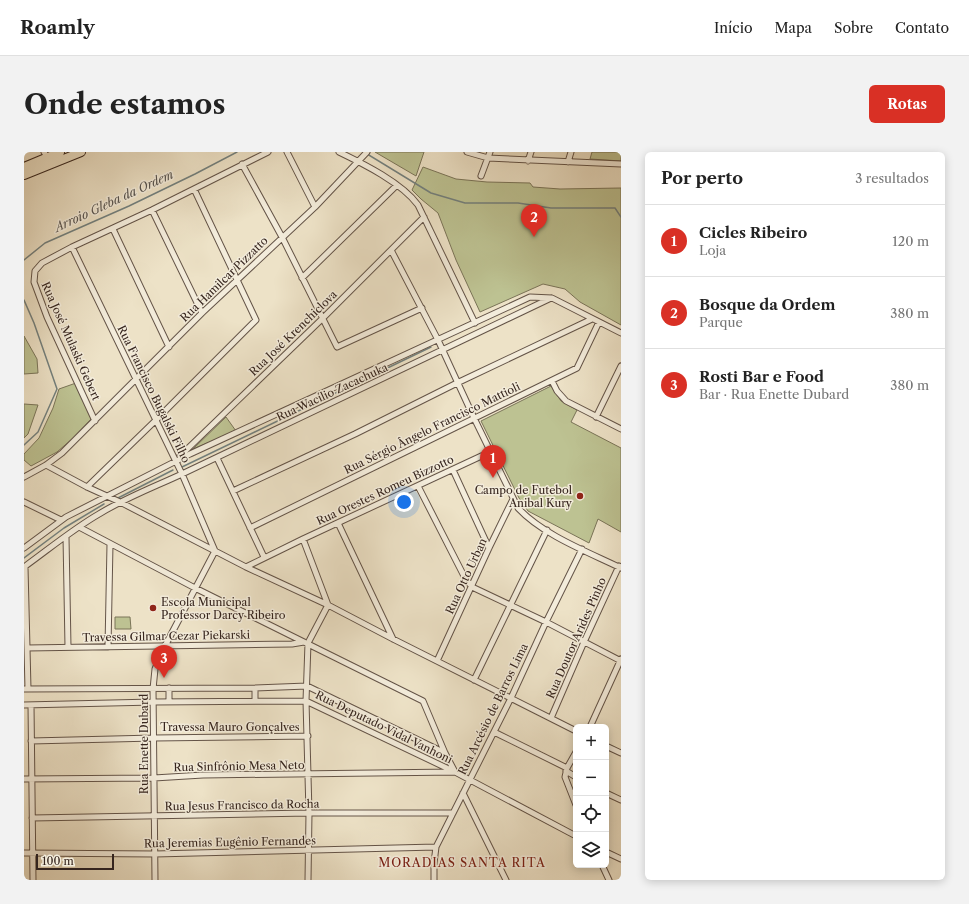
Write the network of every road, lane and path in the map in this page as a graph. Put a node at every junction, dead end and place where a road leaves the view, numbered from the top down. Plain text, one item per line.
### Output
1 (60, 152) edge
2 (81, 152) edge
3 (268, 152) edge
4 (287, 152) edge
5 (339, 152) edge
6 (367, 152) edge
7 (467, 152) edge
8 (490, 152) edge
9 (531, 152) edge
10 (571, 152) edge
11 (45, 155) edge
12 (488, 158) junction
13 (360, 161) junction
14 (528, 161) junction
15 (568, 162) junction
16 (26, 164) edge
17 (242, 164) junction
18 (621, 164) edge
19 (24, 175) edge
20 (481, 176) dead end
21 (397, 185) junction
22 (194, 189) junction
23 (315, 207) junction
24 (152, 210) junction
25 (424, 217) junction
26 (113, 229) junction
27 (282, 237) junction
28 (72, 247) junction
29 (391, 250) junction
30 (302, 278) junction
31 (237, 280) junction
32 (552, 298) junction
33 (422, 308) junction
34 (202, 314) junction
35 (322, 319) junction
36 (592, 319) junction
37 (475, 322) junction
38 (599, 322) junction
39 (621, 333) edge
40 (438, 340) junction
41 (169, 347) junction
42 (443, 351) junction
43 (621, 366) edge
44 (616, 378) junction
45 (136, 380) junction
46 (621, 380) edge
47 (552, 381) junction
48 (457, 383) junction
49 (596, 417) junction
50 (474, 418) junction
51 (95, 421) junction
52 (155, 421) junction
53 (621, 429) edge
54 (490, 452) junction
55 (217, 458) junction
56 (175, 461) junction
57 (46, 465) junction
58 (453, 470) junction
59 (182, 474) junction
60 (24, 477) edge
61 (418, 486) junction
62 (87, 487) junction
63 (233, 491) junction
64 (106, 496) junction
65 (513, 499) junction
66 (24, 502) edge
67 (120, 502) junction
68 (61, 520) junction
69 (338, 523) junction
70 (79, 527) junction
71 (250, 528) junction
72 (547, 530) junction
73 (66, 537) junction
74 (303, 539) junction
75 (110, 544) junction
76 (24, 548) edge
77 (489, 548) junction
78 (582, 549) junction
79 (215, 551) junction
80 (264, 557) junction
81 (24, 567) edge
82 (246, 567) junction
83 (620, 567) edge
84 (472, 586) junction
85 (195, 588) junction
86 (328, 605) junction
87 (510, 605) junction
88 (546, 622) junction
89 (393, 639) junction
90 (584, 642) junction
91 (306, 643) junction
92 (165, 646) junction
93 (68, 647) junction
94 (108, 647) junction
95 (28, 648) junction
96 (621, 660) edge
97 (437, 661) junction
98 (474, 680) junction
99 (307, 686) junction
100 (168, 688) junction
101 (256, 688) junction
102 (26, 689) edge
103 (153, 689) junction
104 (511, 698) junction
105 (255, 701) junction
106 (306, 701) junction
107 (154, 702) junction
108 (168, 702) junction
109 (24, 705) edge
110 (30, 705) junction
111 (551, 718) junction
112 (591, 724) edge
113 (573, 729) edge
114 (494, 732) junction
115 (308, 736) junction
116 (154, 738) junction
117 (31, 741) junction
118 (609, 747) edge
119 (445, 753) junction
120 (621, 753) edge
121 (573, 758) edge
122 (448, 760) junction
123 (442, 767) junction
124 (567, 769) junction
125 (455, 772) junction
126 (308, 774) junction
127 (573, 774) edge
128 (154, 778) junction
129 (24, 780) edge
130 (32, 780) junction
131 (470, 780) junction
132 (463, 793) junction
133 (609, 794) edge
134 (573, 798) edge
135 (621, 800) edge
136 (309, 813) junction
137 (453, 813) junction
138 (154, 816) junction
139 (32, 818) junction
140 (573, 834) edge
141 (436, 847) junction
142 (308, 851) junction
143 (24, 853) edge
144 (32, 853) junction
145 (609, 853) edge
146 (155, 854) junction
147 (621, 859) edge
148 (603, 868) edge
149 (33, 880) edge
150 (155, 880) edge
151 (308, 880) edge
152 (434, 880) edge
153 (506, 880) edge
154 (609, 880) edge

1 - 11 highway
2 - 19 highway
3 - 17 street, Rua José Mulaski Gebert
4 - 23 street
5 - 13 street
6 - 13 street, Rua Hamilcar Pizzatto
7 - 12 street
8 - 12 street
9 - 14 street
10 - 15 street
11 - 16 highway
12 - 14 street
12 - 20 street
13 - 21 street
13 - 23 street, Rua Hamilcar Pizzatto
14 - 15 street
15 - 18 street
17 - 22 street, Rua José Mulaski Gebert
17 - 27 street
21 - 25 street
21 - 30 street
22 - 24 street, Rua José Mulaski Gebert
22 - 31 street
23 - 27 street, Rua Hamilcar Pizzatto
24 - 26 street, Rua José Mulaski Gebert
24 - 34 street
25 - 29 street, Rua José Krenchiclova
25 - 37 street
26 - 28 street, Rua José Mulaski Gebert
26 - 41 street
27 - 30 street
27 - 31 street, Rua Hamilcar Pizzatto
28 - 45 street, Rua Francisco Bugalski Filho
28 - 51 street, Rua José Mulaski Gebert
29 - 33 street
29 - 35 street, Rua José Krenchiclova
30 - 35 street
31 - 34 street, Rua Hamilcar Pizzatto
31 - 52 street
32 - 36 street
32 - 37 street, Rua Wacílio Zacachuka
32 - 42 street, Rua Wacílio Zacachuka
33 - 35 street
33 - 40 street
34 - 41 street, Rua Hamilcar Pizzatto
35 - 56 street, Rua José Krenchiclova
36 - 38 street
36 - 48 street
37 - 40 street, Rua Wacílio Zacachuka
38 - 39 street
38 - 47 street, Rua Sérgio Ângelo Francisco Mattioli
40 - 42 street
40 - 56 street, Rua Wacílio Zacachuka
41 - 45 street, Rua Hamilcar Pizzatto
42 - 48 street
42 - 55 street, Rua Wacílio Zacachuka
43 - 44 street
44 - 46 street
44 - 49 street
45 - 51 street, Rua Hamilcar Pizzatto
45 - 52 street, Rua Francisco Bugalski Filho
47 - 49 street
47 - 50 street, Rua Sérgio Ângelo Francisco Mattioli
48 - 50 street
48 - 63 street
49 - 53 street
50 - 54 street
50 - 71 street, Rua Sérgio Ângelo Francisco Mattioli
51 - 57 street
52 - 56 street, Rua Francisco Bugalski Filho
52 - 62 street
54 - 58 street, Rua Orestes Romeu Bizzotto
54 - 65 street
55 - 59 street, Rua Wacílio Zacachuka
55 - 63 street
56 - 59 street, Rua Francisco Bugalski Filho
56 - 64 street, Rua Wacílio Zacachuka
57 - 60 street
57 - 62 street
58 - 61 street, Rua Orestes Romeu Bizzotto
58 - 77 street
59 - 67 street, Rua Wacílio Zacachuka
59 - 79 street, Rua Francisco Bugalski Filho
61 - 69 street, Rua Orestes Romeu Bizzotto
61 - 84 street
62 - 64 street
63 - 71 street
64 - 67 street
64 - 68 street, Rua Wacílio Zacachuka
65 - 72 street
65 - 77 street, Rua Otto Urban
66 - 68 street
67 - 70 street, Rua Wacílio Zacachuka
67 - 79 street
68 - 76 street, Rua Wacílio Zacachuka
69 - 74 street, Rua Orestes Romeu Bizzotto
69 - 89 street
70 - 73 street, Rua Wacílio Zacachuka
70 - 75 street
71 - 80 street
72 - 78 street
72 - 87 street
73 - 81 street, Rua Wacílio Zacachuka
73 - 93 street
74 - 80 street, Rua Orestes Romeu Bizzotto
74 - 86 street
75 - 85 street
75 - 94 street
77 - 84 street, Rua Otto Urban
78 - 83 street
78 - 88 street, Rua Arcésio de Barros Lima
79 - 82 street
79 - 85 street, Rua Enette Dubard
80 - 82 street, Rua Orestes Romeu Bizzotto
81 - 95 street
82 - 86 street
83 - 90 street, Rua Doutor Arides Pinho
84 - 87 street
84 - 97 street, Rua Otto Urban
85 - 91 street
85 - 92 street, Rua Enette Dubard
86 - 89 street
86 - 91 street
87 - 88 street
87 - 98 street
88 - 90 street
88 - 104 street, Rua Arcésio de Barros Lima
89 - 97 street
90 - 96 street
90 - 111 street, Rua Doutor Arides Pinho
91 - 92 street, Travessa Gilmar Cezar Piekarski
91 - 99 street
91 - 119 street
92 - 94 street, Travessa Gilmar Cezar Piekarski
92 - 103 street, Rua Enette Dubard
93 - 94 street, Travessa Gilmar Cezar Piekarski
93 - 95 street, Travessa Gilmar Cezar Piekarski
95 - 102 street
96 - 112 street
97 - 98 street
98 - 104 street
99 - 101 street, Rua Deputado Vidal Vanhoni
99 - 106 street
99 - 119 street, Rua Deputado Vidal Vanhoni
100 - 101 street, Rua Deputado Vidal Vanhoni
100 - 103 street, Rua Deputado Vidal Vanhoni
100 - 108 street
101 - 105 street
102 - 103 street, Rua Deputado Vidal Vanhoni
103 - 107 street, Rua Enette Dubard
104 - 111 street
104 - 114 street, Rua Arcésio de Barros Lima
105 - 106 street, Rua Deputado Vidal Vanhoni
105 - 108 street, Rua Deputado Vidal Vanhoni
106 - 115 street
106 - 123 street, Rua Deputado Vidal Vanhoni
107 - 108 street, Rua Deputado Vidal Vanhoni
107 - 110 street, Rua Deputado Vidal Vanhoni
107 - 116 street, Rua Enette Dubard
109 - 110 street, Rua Deputado Vidal Vanhoni
110 - 117 street
111 - 113 street
114 - 124 street
114 - 131 street, Rua Arcésio de Barros Lima
115 - 116 street, Travessa Mauro Gonçalves
115 - 126 street
116 - 117 street, Travessa Mauro Gonçalves
116 - 128 street, Rua Enette Dubard
117 - 130 street
118 - 120 street
119 - 122 street
121 - 124 street
122 - 123 street
122 - 125 street
123 - 125 street, Rua Deputado Vidal Vanhoni
124 - 127 street
124 - 134 street
125 - 126 street, Rua Sinfrônio Mesa Neto
125 - 131 street, Rua Deputado Vidal Vanhoni
126 - 128 street, Rua Sinfrônio Mesa Neto
126 - 136 street
128 - 130 street, Rua Sinfrônio Mesa Neto
128 - 138 street, Rua Enette Dubard
129 - 130 street, Rua Sinfrônio Mesa Neto
130 - 139 street
131 - 132 street, Rua Arcésio de Barros Lima
131 - 140 street, Rua Deputado Vidal Vanhoni
132 - 137 street, Rua Arcésio de Barros Lima
132 - 153 street
133 - 135 street
136 - 137 street, Rua Jesus Francisco da Rocha
136 - 138 street, Rua Jesus Francisco da Rocha
136 - 142 street
137 - 141 street, Rua Arcésio de Barros Lima
138 - 139 street, Rua Jesus Francisco da Rocha
138 - 146 street, Rua Enette Dubard
139 - 144 street
141 - 142 street, Rua Jeremias Eugênio Fernandes
141 - 152 street, Rua Arcésio de Barros Lima
142 - 146 street, Rua Jeremias Eugênio Fernandes
142 - 151 street
143 - 144 street, Rua Jeremias Eugênio Fernandes
144 - 146 street, Rua Jeremias Eugênio Fernandes
144 - 149 street
145 - 147 street
146 - 150 street, Rua Enette Dubard
148 - 154 street

